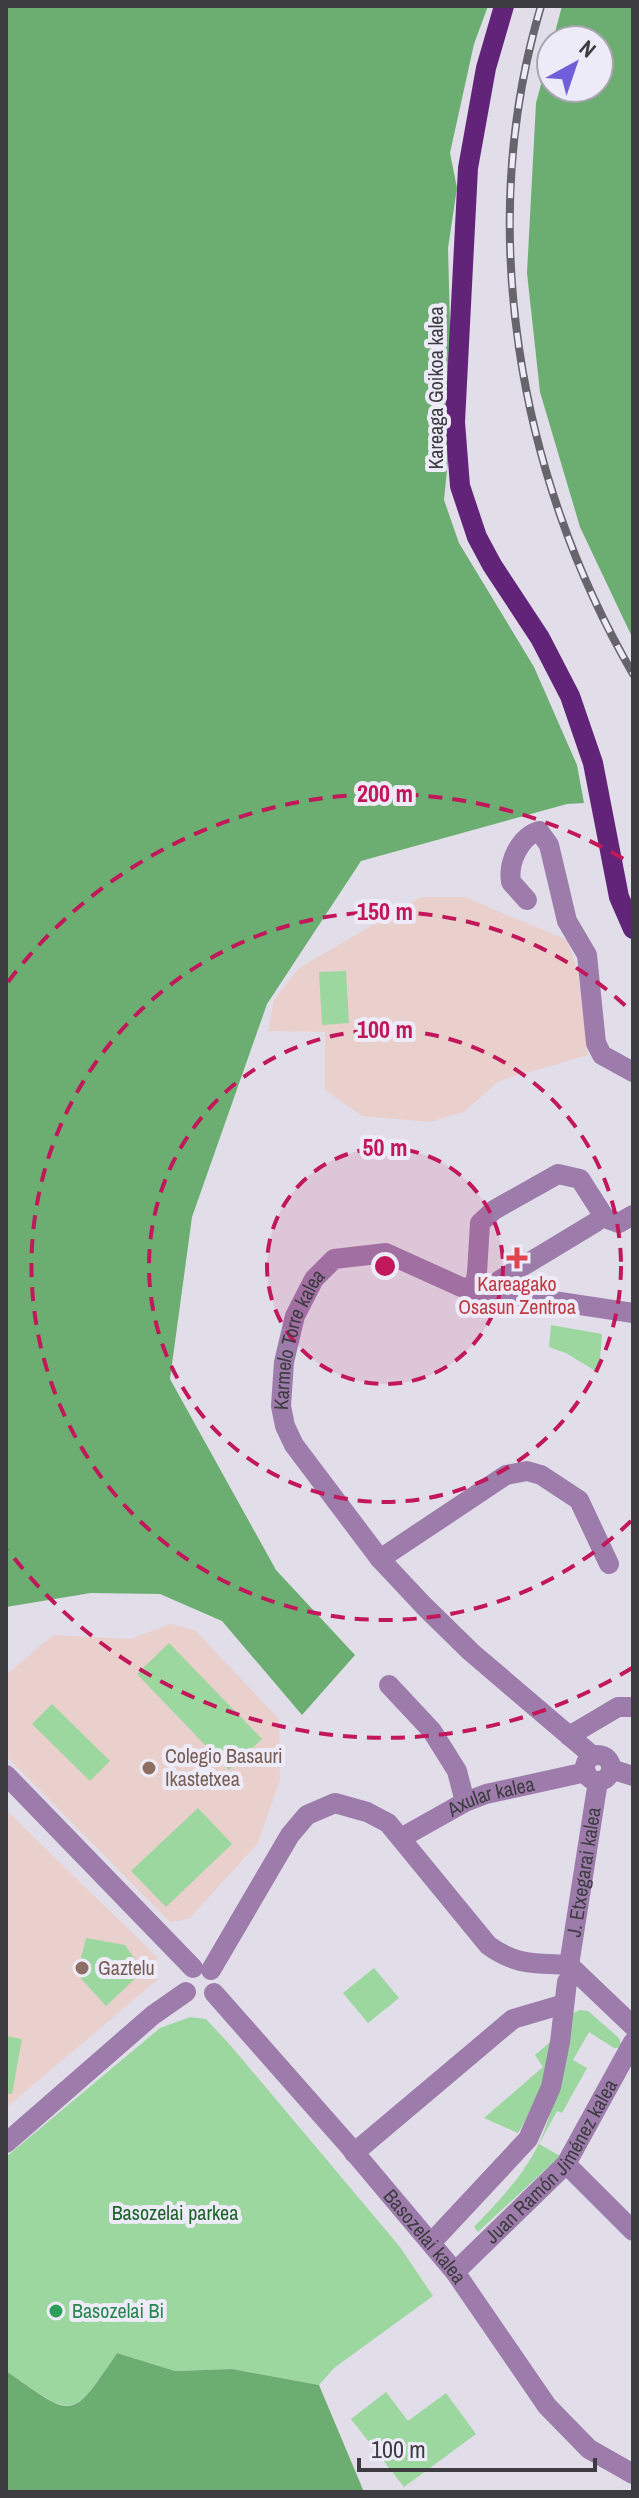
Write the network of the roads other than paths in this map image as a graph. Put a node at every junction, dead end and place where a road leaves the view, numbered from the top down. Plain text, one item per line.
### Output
1 (504, 6) edge
2 (527, 900) dead end
3 (633, 929) edge
4 (633, 1072) edge
5 (633, 1215) edge
6 (596, 1222) dead end
7 (498, 1294) junction
8 (475, 1297) junction
9 (633, 1313) edge
10 (380, 1559) junction
11 (609, 1564) dead end
12 (389, 1685) dead end
13 (633, 1707) edge
14 (569, 1736) junction
15 (597, 1769) junction
16 (6, 1775) edge
17 (633, 1776) edge
18 (465, 1802) junction
19 (401, 1838) junction
20 (573, 1968) junction
21 (202, 1969) junction
22 (186, 1992) junction
23 (214, 1993) junction
24 (564, 2004) junction
25 (633, 2026) edge
26 (633, 2042) edge
27 (6, 2143) edge
28 (354, 2153) junction
29 (566, 2164) junction
30 (633, 2231) edge
31 (431, 2243) junction
32 (455, 2272) junction
33 (633, 2474) edge

1 - 3 main road, Kareaga Goikoa kalea
2 - 4 street
5 - 8 street
6 - 7 street
7 - 8 street, Karmelo Torre kalea
7 - 9 street, Karmelo Torre kalea
8 - 10 street, Karmelo Torre kalea
10 - 11 street
10 - 14 street, Karmelo Torre kalea
12 - 18 street
13 - 14 street
14 - 15 street, Karmelo Torre kalea
15 - 17 street
15 - 18 street, Axular kalea
15 - 20 street, J. Etxegarai kalea
16 - 21 street
18 - 19 street, Axular kalea
19 - 20 street
19 - 21 street
20 - 24 street, J. Etxegarai kalea
20 - 25 street
21 - 22 street
21 - 23 street
22 - 23 street
22 - 27 street
23 - 28 street, Basozelai kalea
24 - 28 street
24 - 31 street, J. Etxegarai kalea
26 - 29 street, Juan Ramón Jiménez kalea
28 - 31 street, Basozelai kalea
29 - 30 street
29 - 32 street, Juan Ramón Jiménez kalea
31 - 32 street, Basozelai kalea
32 - 33 street, Basozelai kalea

